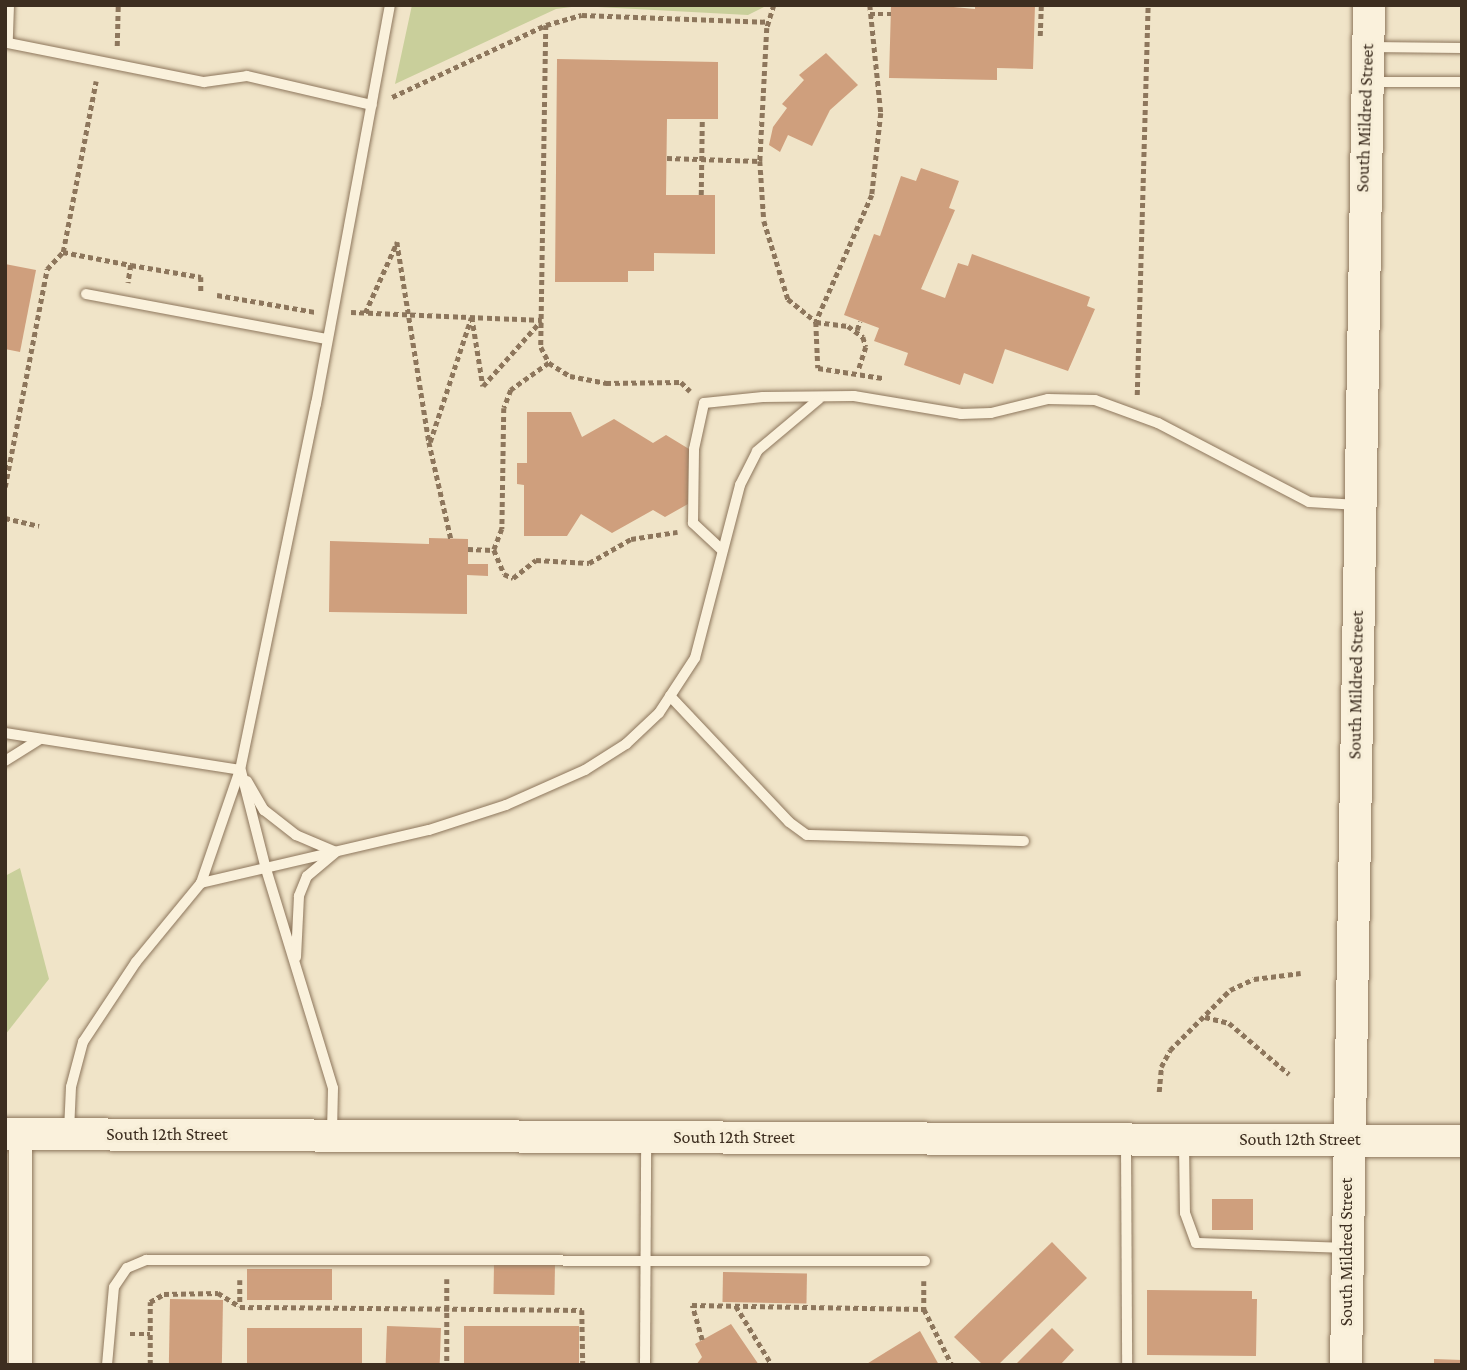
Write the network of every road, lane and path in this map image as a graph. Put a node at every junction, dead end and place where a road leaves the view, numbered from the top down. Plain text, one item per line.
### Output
1 (9, 5) edge
2 (118, 5) edge
3 (390, 5) edge
4 (774, 5) edge
5 (870, 5) edge
6 (1041, 5) edge
7 (1149, 5) edge
8 (1369, 5) edge
9 (891, 14) dead end
10 (870, 15) junction
11 (769, 22) junction
12 (546, 25) junction
13 (1040, 36) dead end
14 (7, 43) edge
15 (1368, 47) junction
16 (1462, 48) edge
17 (117, 50) dead end
18 (96, 77) dead end
19 (1367, 82) junction
20 (1462, 82) edge
21 (372, 105) junction
22 (702, 119) dead end
23 (667, 158) dead end
24 (702, 159) junction
25 (760, 161) junction
26 (701, 195) dead end
27 (63, 252) junction
28 (131, 265) junction
29 (86, 294) dead end
30 (125, 301) junction
31 (351, 312) dead end
32 (316, 313) dead end
33 (365, 313) junction
34 (408, 315) junction
35 (472, 317) junction
36 (542, 320) junction
37 (860, 321) dead end
38 (816, 322) junction
39 (857, 330) junction
40 (327, 339) junction
41 (549, 363) junction
42 (858, 371) junction
43 (896, 382) dead end
44 (819, 399) junction
45 (704, 403) junction
46 (1136, 414) junction
47 (429, 442) junction
48 (5, 487) edge
49 (1358, 505) junction
50 (5, 518) edge
51 (40, 527) dead end
52 (695, 530) junction
53 (451, 539) dead end
54 (468, 549) dead end
55 (494, 550) junction
56 (722, 550) junction
57 (670, 696) junction
58 (5, 733) edge
59 (40, 739) junction
60 (5, 761) edge
61 (240, 769) junction
62 (1024, 841) dead end
63 (337, 852) junction
64 (265, 869) junction
65 (201, 883) junction
66 (296, 969) junction
67 (1301, 973) dead end
68 (1204, 1017) junction
69 (1289, 1074) dead end
70 (1159, 1092) dead end
71 (332, 1133) junction
72 (13, 1134) edge
73 (69, 1134) junction
74 (646, 1137) junction
75 (1127, 1138) junction
76 (1347, 1138) junction
77 (1183, 1139) junction
78 (1462, 1141) edge
79 (1346, 1248) junction
80 (240, 1261) junction
81 (646, 1261) junction
82 (925, 1261) joint
83 (447, 1294) dead end
84 (736, 1306) junction
85 (240, 1307) junction
86 (447, 1308) junction
87 (924, 1308) junction
88 (702, 1340) dead end
89 (20, 1365) edge
90 (107, 1365) edge
91 (150, 1365) edge
92 (447, 1365) edge
93 (583, 1365) edge
94 (645, 1365) edge
95 (772, 1365) edge
96 (952, 1365) edge
97 (1126, 1365) edge
98 (1346, 1365) edge

1 - 14 lane
2 - 17 path
3 - 21 lane
4 - 11 path
5 - 10 path
6 - 13 path
7 - 46 path
8 - 15 main road, South Mildred Street
9 - 10 path
10 - 38 path
11 - 12 path
11 - 25 path
12 - 21 path
12 - 36 path
14 - 21 lane
15 - 16 lane
15 - 19 main road, South Mildred Street
18 - 27 path
19 - 20 lane
19 - 49 main road, South Mildred Street
21 - 40 lane
22 - 24 path
23 - 24 path
24 - 25 path
24 - 26 path
25 - 38 path
27 - 28 path
27 - 48 path
28 - 30 path
28 - 32 path
29 - 30 lane
30 - 40 lane
31 - 33 path
33 - 34 path
33 - 34 path
34 - 35 path
34 - 47 path
35 - 36 path
35 - 36 path
35 - 47 path
36 - 41 path
37 - 39 path
38 - 39 path
38 - 42 path
39 - 42 path
40 - 61 lane
41 - 45 path
41 - 55 path
42 - 43 path
44 - 45 lane
44 - 46 lane
44 - 56 lane
45 - 52 lane
46 - 49 lane
47 - 53 path
49 - 76 main road, South Mildred Street
50 - 51 path
52 - 55 path
52 - 56 lane
54 - 55 path
56 - 57 lane
57 - 62 lane
57 - 63 lane
58 - 59 lane
59 - 60 lane
59 - 61 lane
61 - 63 lane
61 - 64 lane
61 - 65 lane
63 - 64 lane
63 - 66 lane
64 - 65 lane
64 - 66 lane
65 - 73 lane
66 - 71 lane
67 - 68 path
68 - 69 path
68 - 70 path
71 - 73 main road, South 12th Street
71 - 74 main road, South 12th Street
72 - 73 main road, South 12th Street
72 - 89 street
74 - 75 main road, South 12th Street
74 - 81 lane
75 - 77 main road, South 12th Street
75 - 97 lane
76 - 77 main road, South 12th Street
76 - 78 main road, South 12th Street
76 - 79 main road, South Mildred Street
77 - 79 lane
79 - 98 main road, South Mildred Street
80 - 81 lane
80 - 85 path
80 - 90 lane
81 - 82 lane
81 - 94 lane
82 - 87 path
83 - 86 path
84 - 87 path
84 - 88 path
84 - 95 path
85 - 86 path
85 - 91 path
86 - 92 path
86 - 93 path
87 - 96 path

